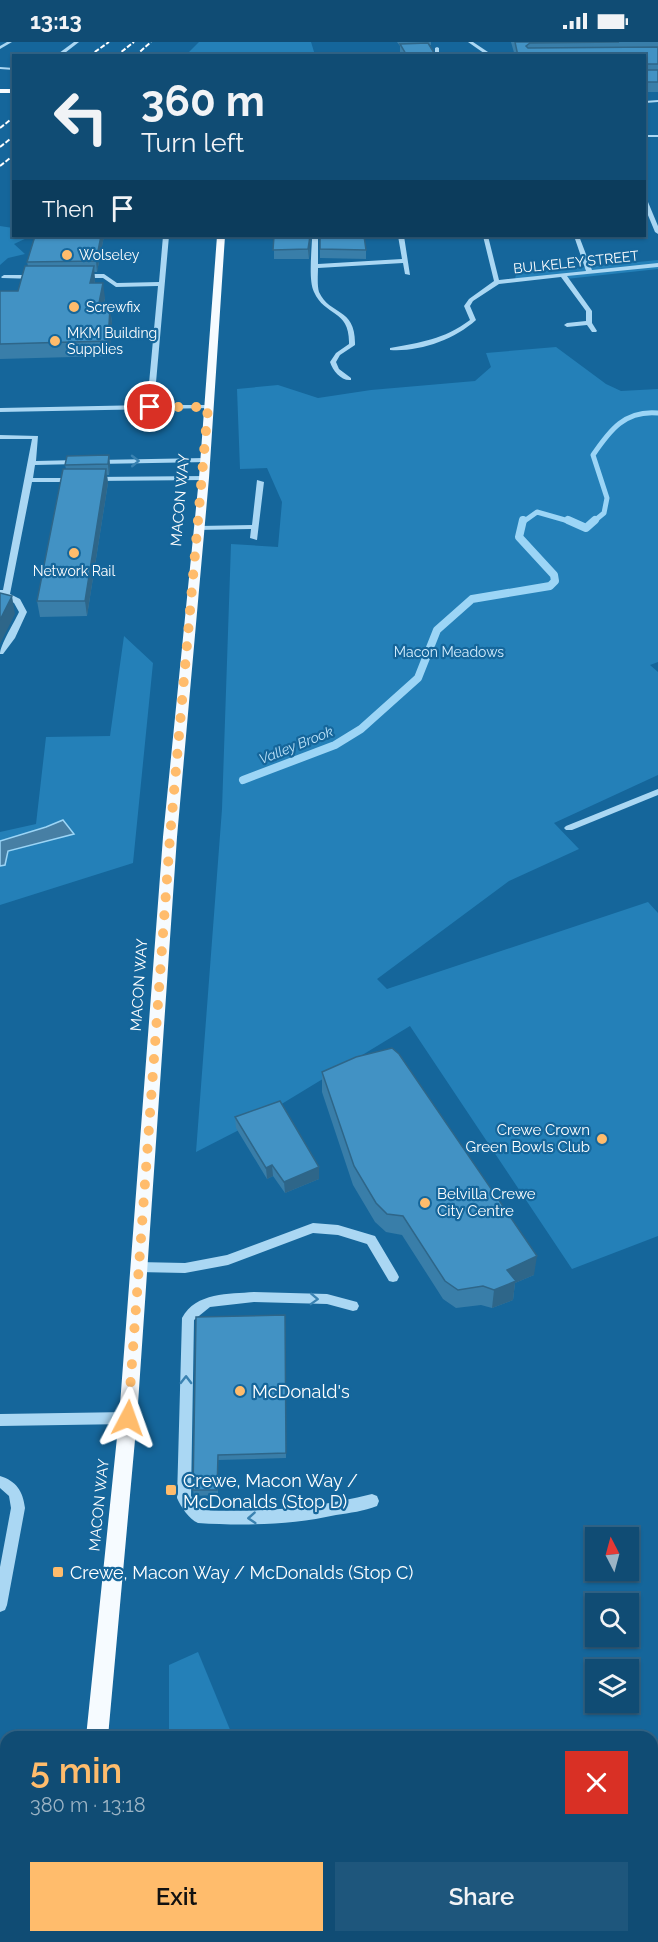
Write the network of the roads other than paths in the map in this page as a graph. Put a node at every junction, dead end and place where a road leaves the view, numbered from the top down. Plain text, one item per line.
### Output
1 (10, 42) edge
2 (77, 42) edge
3 (470, 42) edge
4 (0, 48) edge
5 (438, 48) dead end
6 (60, 54) edge
7 (437, 54) edge
8 (489, 54) edge
9 (646, 204) edge
10 (658, 232) edge
11 (166, 237) edge
12 (221, 237) edge
13 (315, 237) edge
14 (401, 237) edge
15 (485, 237) edge
16 (576, 237) edge
17 (405, 261) junction
18 (658, 265) edge
19 (316, 266) junction
20 (589, 271) junction
21 (408, 274) dead end
22 (563, 275) junction
23 (48, 276) edge
24 (70, 276) edge
25 (4, 277) dead end
26 (497, 282) junction
27 (162, 284) junction
28 (589, 323) junction
29 (567, 325) dead end
30 (594, 330) dead end
31 (392, 350) dead end
32 (349, 379) dead end
33 (150, 407) junction
34 (208, 407) junction
35 (0, 410) edge
36 (0, 437) edge
37 (205, 460) junction
38 (32, 463) junction
39 (204, 478) junction
40 (30, 480) junction
41 (260, 482) dead end
42 (255, 527) junction
43 (199, 528) junction
44 (254, 538) dead end
45 (3, 593) edge
46 (0, 652) edge
47 (658, 792) edge
48 (569, 828) dead end
49 (138, 1266) junction
50 (393, 1277) dead end
51 (353, 1306) dead end
52 (128, 1418) junction
53 (0, 1420) edge
54 (0, 1482) edge
55 (372, 1501) dead end
56 (0, 1605) edge
57 (98, 1731) edge

1 - 4 street
2 - 6 street
3 - 8 street
5 - 7 street
9 - 10 street
11 - 27 street
12 - 34 main road, MACON WAY
13 - 19 street
14 - 17 street
15 - 26 street
16 - 20 street
17 - 19 street
17 - 21 street
18 - 20 street, BULKELEY STREET
19 - 32 street
20 - 22 street, BULKELEY STREET
22 - 26 street, BULKELEY STREET
22 - 28 street
23 - 25 street
24 - 27 street
26 - 31 street
27 - 33 street
28 - 29 street
28 - 30 street
33 - 34 street
33 - 35 street
34 - 37 main road, MACON WAY
36 - 38 street
38 -> 37 street
37 - 39 main road, MACON WAY
38 - 40 street
39 - 40 street
39 - 43 main road, MACON WAY
40 - 45 street
41 - 42 street
42 - 43 street
42 - 44 street
43 - 49 main road, MACON WAY
45 - 46 street
47 - 48 street
49 - 50 street
49 - 52 main road, MACON WAY
55 -> 51 street
52 - 53 street
52 - 57 main road, MACON WAY
54 - 56 street

